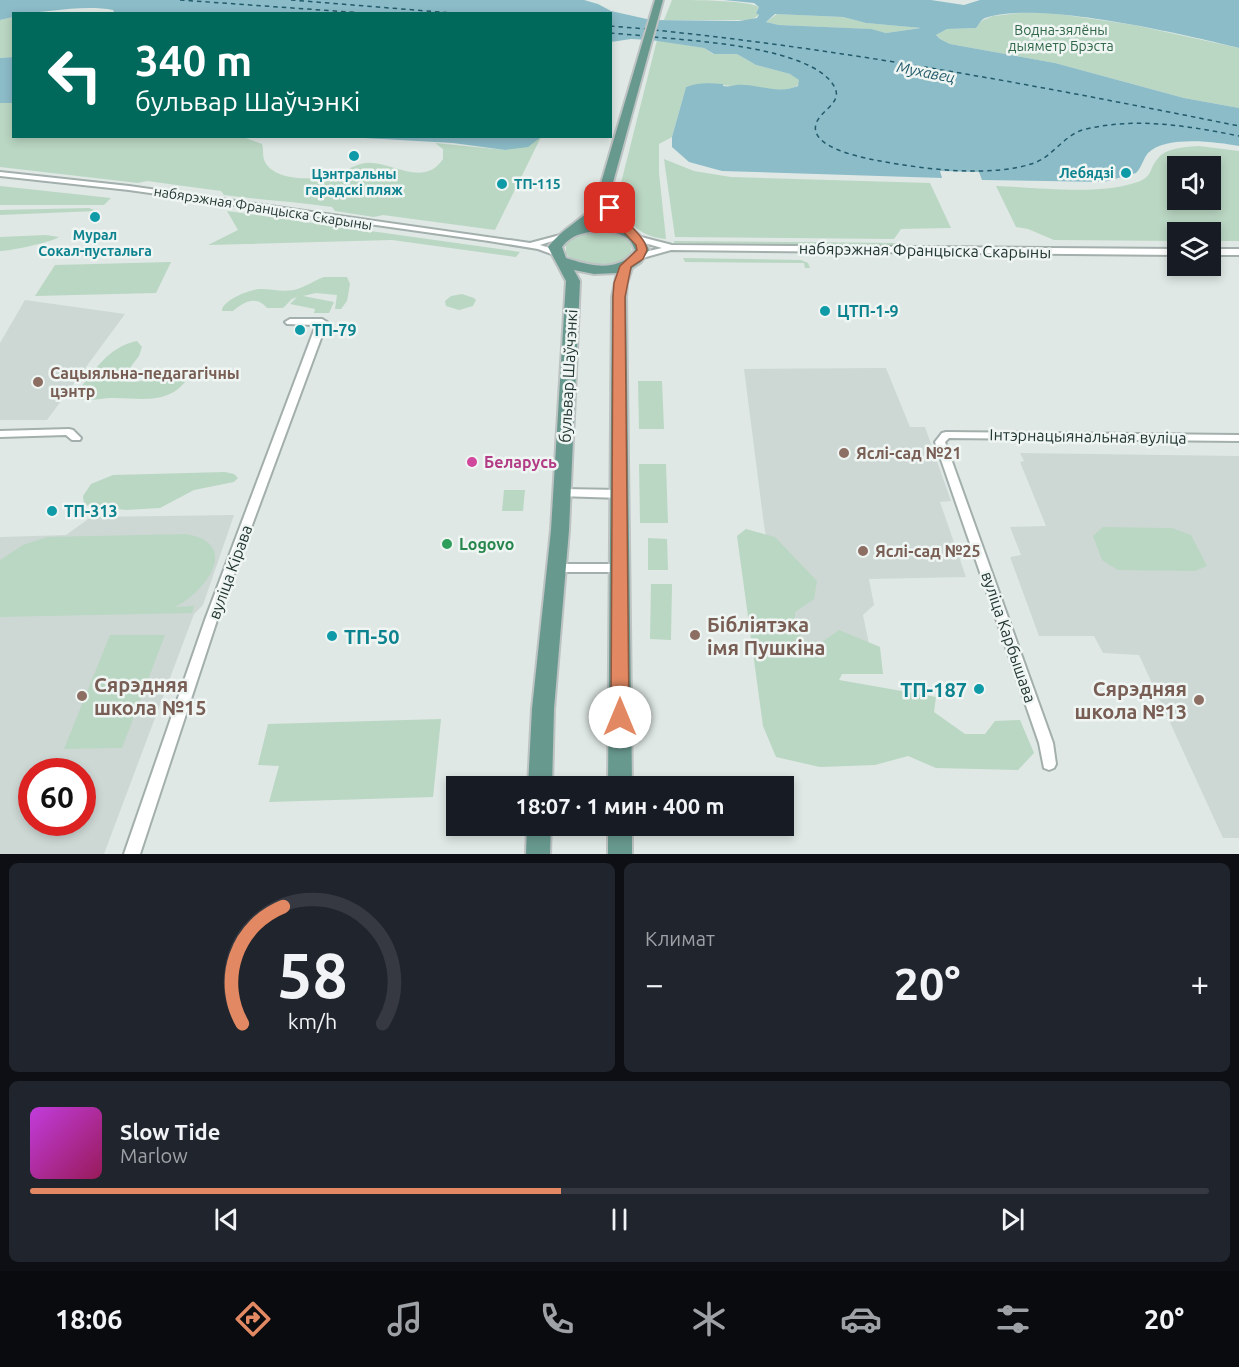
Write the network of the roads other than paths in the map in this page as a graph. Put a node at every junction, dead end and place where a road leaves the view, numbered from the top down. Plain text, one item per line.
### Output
1 (659, 0) edge
2 (0, 174) edge
3 (608, 187) junction
4 (568, 234) junction
5 (633, 236) junction
6 (525, 245) junction
7 (672, 248) junction
8 (1167, 252) edge
9 (1221, 252) edge
10 (1239, 252) edge
11 (560, 257) junction
12 (632, 261) junction
13 (290, 322) dead end
14 (0, 434) edge
15 (76, 438) dead end
16 (1239, 438) edge
17 (940, 442) joint
18 (562, 493) junction
19 (621, 494) junction
20 (557, 568) junction
21 (619, 568) junction
22 (1049, 764) dead end
23 (540, 776) edge
24 (620, 776) edge
25 (539, 836) edge
26 (620, 836) edge
27 (132, 854) edge
28 (538, 854) edge
29 (620, 854) edge

1 - 3 main road
2 - 6 street, набярэжная Францыска Скарыны
3 - 4 main road
3 - 5 main road
4 - 5 main road
4 - 6 street, набярэжная Францыска Скарыны
4 - 11 main road
5 - 7 street, набярэжная Францыска Скарыны
5 - 12 main road
6 - 11 street, набярэжная Францыска Скарыны
7 - 8 street, набярэжная Францыска Скарыны
7 - 12 street, набярэжная Францыска Скарыны
9 - 10 street
11 - 12 main road
11 - 18 main road, бульвар Шаўчэнкі
12 - 19 main road
13 - 27 street, вуліца Кірава
14 - 15 street
16 - 17 street, Інтэрнацыянальная вуліца
17 - 22 street, вуліца Карбышава
18 - 19 street
18 - 20 main road, бульвар Шаўчэнкі
19 - 21 main road
20 - 21 street
20 - 23 main road, бульвар Шаўчэнкі
21 - 24 main road
25 - 28 main road
26 - 29 main road

